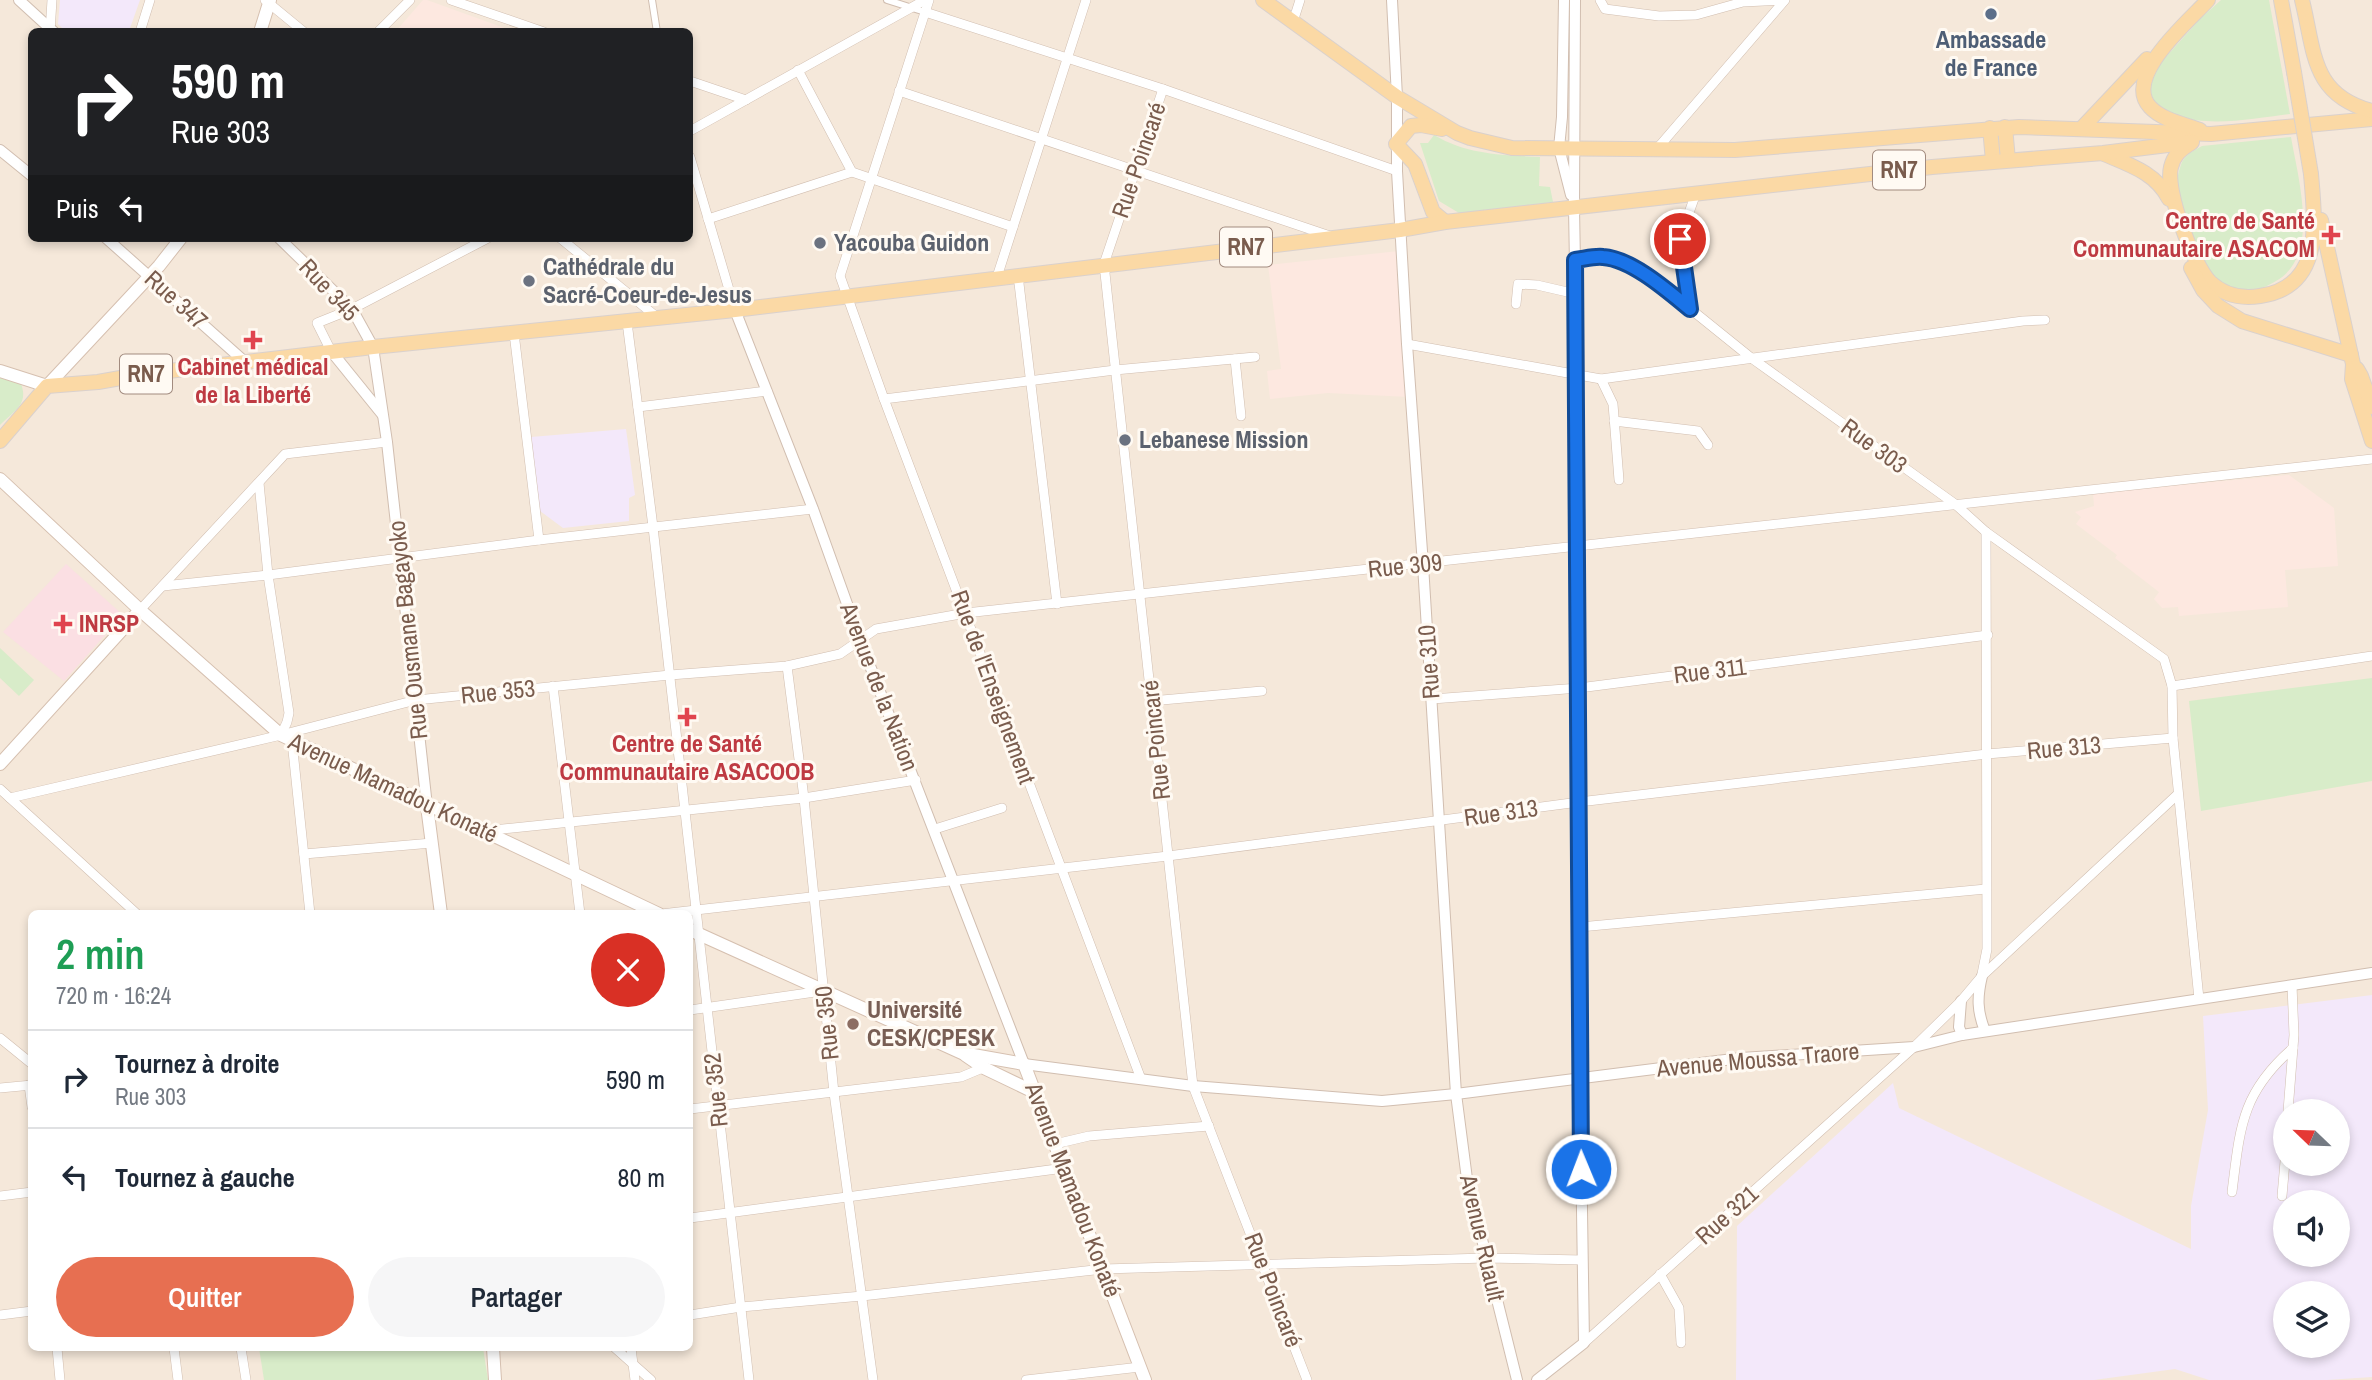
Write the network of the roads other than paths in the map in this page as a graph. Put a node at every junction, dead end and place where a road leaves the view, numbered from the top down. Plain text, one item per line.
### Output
1 (19, 0) edge
2 (52, 0) edge
3 (150, 0) edge
4 (410, 0) edge
5 (451, 0) edge
6 (652, 0) edge
7 (887, 0) edge
8 (927, 0) edge
9 (1086, 0) edge
10 (1263, 0) edge
11 (1300, 0) edge
12 (1392, 0) edge
13 (1564, 0) edge
14 (1575, 0) edge
15 (1600, 0) edge
16 (1785, 0) edge
17 (2199, 0) edge
18 (2208, 0) edge
19 (2302, 0) edge
20 (268, 1) edge
21 (2280, 3) edge
22 (911, 8) junction
23 (925, 12) junction
24 (1293, 22) junction
25 (49, 28) edge
26 (51, 28) edge
27 (141, 28) edge
28 (261, 28) edge
29 (299, 28) edge
30 (382, 28) edge
31 (532, 28) edge
32 (656, 28) edge
33 (1067, 58) junction
34 (798, 70) junction
35 (693, 81) edge
36 (1163, 89) junction
37 (899, 91) junction
38 (1397, 97) junction
39 (746, 100) junction
40 (2372, 111) edge
41 (2372, 119) edge
42 (1998, 128) junction
43 (693, 129) edge
44 (2081, 130) junction
45 (1457, 133) junction
46 (2211, 134) junction
47 (1041, 139) junction
48 (2192, 142) junction
49 (1396, 144) junction
50 (1559, 148) junction
51 (1576, 149) junction
52 (0, 150) edge
53 (1655, 150) junction
54 (2103, 153) junction
55 (2001, 160) junction
56 (693, 167) edge
57 (1136, 170) junction
58 (1397, 171) junction
59 (852, 172) junction
60 (28, 173) edge
61 (2311, 174) junction
62 (870, 178) junction
63 (1696, 193) junction
64 (1574, 208) junction
65 (708, 219) junction
66 (1445, 222) junction
67 (1013, 227) junction
68 (1400, 230) junction
69 (1335, 237) junction
70 (111, 242) edge
71 (178, 242) edge
72 (283, 242) edge
73 (480, 242) edge
74 (565, 242) edge
75 (1575, 260) junction
76 (1104, 264) junction
77 (1018, 275) junction
78 (150, 276) junction
79 (997, 278) junction
80 (1576, 294) junction
81 (845, 295) junction
82 (1516, 304) dead end
83 (352, 309) junction
84 (1690, 309) junction
85 (735, 310) junction
86 (657, 318) junction
87 (2045, 320) dead end
88 (627, 322) junction
89 (514, 333) junction
90 (1407, 344) junction
91 (373, 346) junction
92 (331, 351) junction
93 (1255, 357) dead end
94 (1750, 357) junction
95 (1235, 359) junction
96 (2352, 359) junction
97 (245, 362) junction
98 (1115, 370) junction
99 (0, 372) edge
100 (1577, 376) junction
101 (1601, 379) junction
102 (1031, 380) junction
103 (47, 386) junction
104 (767, 391) junction
105 (884, 399) junction
106 (638, 407) junction
107 (2372, 407) edge
108 (383, 416) junction
109 (1241, 416) dead end
110 (1614, 421) junction
111 (0, 441) edge
112 (2372, 441) edge
113 (387, 442) junction
114 (1708, 445) dead end
115 (2372, 459) edge
116 (0, 479) edge
117 (1619, 481) dead end
118 (259, 482) junction
119 (1955, 504) junction
120 (813, 509) junction
121 (653, 527) junction
122 (1986, 532) junction
123 (539, 540) junction
124 (1578, 546) junction
125 (400, 558) junction
126 (1423, 565) junction
127 (268, 576) junction
128 (163, 586) junction
129 (1140, 595) junction
130 (1057, 604) junction
131 (140, 610) junction
132 (966, 613) junction
133 (1988, 635) junction
134 (860, 640) junction
135 (2372, 656) edge
136 (787, 666) junction
137 (670, 675) junction
138 (553, 686) junction
139 (2172, 686) junction
140 (1579, 688) junction
141 (1262, 691) dead end
142 (1432, 699) junction
143 (416, 700) junction
144 (1152, 701) junction
145 (286, 738) junction
146 (2173, 738) junction
147 (1987, 754) junction
148 (0, 764) edge
149 (916, 780) junction
150 (0, 789) edge
151 (2178, 794) junction
152 (10, 797) junction
153 (804, 798) junction
154 (1580, 802) junction
155 (427, 806) junction
156 (1002, 808) dead end
157 (685, 810) junction
158 (569, 822) junction
159 (1440, 822) junction
160 (935, 829) junction
161 (483, 831) junction
162 (432, 843) junction
163 (304, 854) junction
164 (1168, 856) junction
165 (1060, 869) junction
166 (575, 874) junction
167 (954, 879) junction
168 (1986, 890) junction
169 (814, 895) junction
170 (696, 909) junction
171 (133, 910) edge
172 (310, 910) edge
173 (440, 910) edge
174 (580, 910) edge
175 (652, 910) edge
176 (689, 910) edge
177 (1580, 927) junction
178 (694, 932) edge
179 (2372, 973) edge
180 (1982, 976) junction
181 (2292, 985) junction
182 (824, 990) junction
183 (2199, 999) junction
184 (1961, 1000) junction
185 (707, 1007) junction
186 (693, 1009) edge
187 (1985, 1031) junction
188 (1962, 1035) junction
189 (0, 1038) edge
190 (1914, 1046) junction
191 (2293, 1048) junction
192 (962, 1053) junction
193 (999, 1060) junction
194 (28, 1061) edge
195 (1024, 1064) junction
196 (984, 1068) junction
197 (1580, 1078) junction
198 (1141, 1079) junction
199 (28, 1085) edge
200 (1194, 1086) junction
201 (0, 1088) edge
202 (834, 1093) junction
203 (1035, 1093) junction
204 (1455, 1094) junction
205 (2289, 1099) edge
206 (718, 1106) junction
207 (693, 1109) edge
208 (1209, 1126) junction
209 (1055, 1144) junction
210 (1064, 1168) junction
211 (28, 1192) edge
212 (2232, 1192) dead end
213 (0, 1196) edge
214 (847, 1197) junction
215 (730, 1212) junction
216 (693, 1218) edge
217 (1486, 1258) junction
218 (1582, 1260) junction
219 (1264, 1265) junction
220 (1103, 1269) junction
221 (1660, 1275) junction
222 (862, 1296) junction
223 (741, 1307) junction
224 (28, 1312) edge
225 (0, 1315) edge
226 (693, 1315) edge
227 (1584, 1343) junction
228 (1681, 1343) dead end
229 (57, 1351) edge
230 (174, 1351) edge
231 (242, 1351) edge
232 (493, 1351) edge
233 (619, 1351) edge
234 (631, 1351) edge
235 (633, 1361) junction
236 (1143, 1374) edge
237 (61, 1380) edge
238 (178, 1380) edge
239 (246, 1380) edge
240 (495, 1380) edge
241 (635, 1380) edge
242 (651, 1380) edge
243 (749, 1380) edge
244 (873, 1380) edge
245 (1026, 1380) edge
246 (1307, 1380) edge
247 (1517, 1380) edge
248 (1538, 1380) edge

1 - 25 street
2 - 26 street
3 - 27 street
4 - 30 street
5 - 31 street
6 - 32 street
7 - 22 street
8 - 22 street
8 - 23 street, Rue de l'Enseignement
9 - 33 street
10 - 24 main road
11 - 24 street
12 - 38 street, Rue 310
13 - 50 street
14 - 51 street
15 - 16 street
16 - 53 street
17 - 44 main road
18 - 46 main road
19 - 40 main road
20 - 28 main road
20 - 29 street
21 - 61 main road, bridge
22 - 23 street
22 - 34 street
23 - 33 street
23 - 37 street, Rue de l'Enseignement
24 - 38 main road
33 - 36 street
33 - 47 street
34 - 39 street
34 - 59 street
35 - 39 street
36 - 57 street, Rue Poincaré
36 - 58 street
37 - 47 street
37 - 62 street, Rue de l'Enseignement
38 - 45 main road
38 - 49 street, Rue 310
39 - 43 street
41 - 46 main road, RN7
42 - 44 main road
42 - 53 main road
42 - 55 main road
44 - 46 main road
45 - 49 main road
45 - 50 main road
46 - 48 main road, RN7
47 - 57 street
47 - 67 street
48 - 54 main road, RN7
48 - 61 main road
49 - 58 street, Rue 310
49 - 66 main road
50 - 51 main road
50 - 64 street
51 - 53 main road
51 - 64 street
52 - 60 street
54 - 55 main road, RN7
54 - 96 main road
55 - 63 main road, RN7
56 - 65 street
57 - 69 street
57 - 76 street, Rue Poincaré
58 - 68 street, Rue 310
59 - 62 street
59 - 65 street
61 - 96 main road
62 - 67 street
62 - 81 street, Rue de l'Enseignement
63 - 64 main road, RN7
63 - 84 street
64 - 66 main road, RN7
64 - 75 street
65 - 85 street
66 - 68 main road, RN7
67 - 79 street
68 - 69 main road, RN7
68 - 90 street, Rue 310
69 - 76 main road, RN7
70 - 78 street, Rue 347
71 - 78 main road
72 - 83 street, Rue 345
73 - 83 street
74 - 86 street
75 - 80 street
75 - 84 street, Rue 303
76 - 77 main road, RN7
76 - 98 street, Rue Poincaré
77 - 79 main road, RN7
77 - 102 street
78 - 97 street, Rue 347
78 - 103 main road
79 - 81 main road, RN7
80 - 82 street
80 - 100 street
81 - 85 main road, RN7
81 - 105 street, Rue de l'Enseignement
83 - 91 street, Rue 345
83 - 92 street
84 - 94 street, Rue 303
85 - 86 main road, RN7
85 - 104 street, Avenue de la Nation
86 - 88 main road, RN7
87 - 94 street
88 - 89 main road, RN7
88 - 106 street, Rue 352
89 - 91 main road, RN7
89 - 123 street
90 - 100 street
90 - 126 street, Rue 310
91 - 92 main road, RN7
91 - 108 street, Rue Ousmane Bagayoko
92 - 97 main road, RN7
92 - 108 street
93 - 95 street
94 - 101 street
94 - 119 street, Rue 303
95 - 98 street
95 - 109 street
96 - 107 main road
96 - 112 main road
97 - 103 main road, RN7
98 - 102 street
98 - 129 street, Rue Poincaré
99 - 103 main road
100 - 101 street
100 - 124 street
101 - 110 street
102 - 105 street
102 - 130 street
103 - 111 main road
104 - 106 street
104 - 120 street, Avenue de la Nation
105 - 132 street, Rue de l'Enseignement
106 - 121 street, Rue 352
108 - 113 street, Rue Ousmane Bagayoko
110 - 114 street
110 - 117 street
113 - 118 street
113 - 125 street, Rue Ousmane Bagayoko
115 - 119 street, Rue 309
116 - 131 main road, Avenue Mamadou Konaté
118 - 127 street
118 - 128 street
119 - 122 street, Rue 303
119 - 124 street, Rue 309
120 - 121 street
120 - 134 street, Avenue de la Nation
121 - 123 street
121 - 137 street, Rue 352
122 - 133 street
122 - 139 street, Rue 303
123 - 125 street
124 - 126 street, Rue 309
124 - 140 street
125 - 127 street
125 - 143 street, Rue Ousmane Bagayoko
126 - 129 street, Rue 309
126 - 142 street, Rue 310
127 - 128 street
127 - 145 street
128 - 131 street
129 - 130 street, Rue 309
129 - 144 street, Rue Poincaré
130 - 132 street, Rue 309
131 - 145 main road, Avenue Mamadou Konaté
131 - 148 main road
132 - 134 street, Rue 309
132 - 165 street, Rue de l'Enseignement
133 - 140 street, Rue 311
133 - 147 street
134 - 136 street, Rue 309
134 - 149 street, Avenue de la Nation
135 - 139 street
136 - 137 street, Rue 353
136 - 153 street, Rue 350
137 - 138 street, Rue 353
137 - 157 street, Rue 352
138 - 143 street, Rue 353
138 - 158 street
139 - 146 street
140 - 142 street, Rue 311
140 - 154 street
141 - 144 street
142 - 159 street, Rue 310
143 - 145 street, Rue 353
143 - 155 street, Rue Ousmane Bagayoko
144 - 164 street, Rue Poincaré
145 - 152 street, Rue 353
145 - 155 main road, Avenue Mamadou Konaté
145 - 163 street
146 - 147 street, Rue 313
146 - 151 street
147 - 154 street, Rue 313
147 - 168 street
149 - 153 street
149 - 160 street, Avenue de la Nation
150 - 152 street
151 - 180 street, Rue 321
151 - 183 street
152 - 171 street
153 - 157 street
153 - 169 street, Rue 350
154 - 159 street, Rue 313
154 - 177 street
155 - 161 main road, Avenue Mamadou Konaté
155 - 162 main road, Rue Ousmane Bagayoko
156 - 160 street
157 - 158 street
157 - 170 street, Rue 352
158 - 161 street
158 - 166 street
159 - 164 street, Rue 313
159 - 204 street, Rue 310
160 - 167 street, Avenue de la Nation
161 - 166 main road, Avenue Mamadou Konaté
162 - 163 street
162 - 173 main road, Rue Ousmane Bagayoko
163 - 172 street
164 - 165 street, Rue 313
164 - 200 street, Rue Poincaré
165 - 167 street, Rue 313
165 - 198 street, Rue de l'Enseignement
166 - 174 street
166 - 175 main road, Avenue Mamadou Konaté
167 - 169 street, Rue 313
167 - 195 street, Avenue de la Nation
168 - 177 street
168 - 180 street
169 - 170 street, Rue 313
169 - 182 street, Rue 350
170 - 176 street, Rue 313
170 - 178 street, Rue 352
177 - 197 street
178 - 182 main road, Avenue Mamadou Konaté
178 - 185 street, Rue 352
179 - 181 street, Avenue Moussa Traore
180 - 184 street, Rue 321
180 - 187 street
181 - 183 street, Avenue Moussa Traore
181 - 191 street
182 - 185 street
182 - 192 main road, Avenue Mamadou Konaté
182 - 202 street, Rue 350
183 - 187 street, Avenue Moussa Traore
184 - 188 street
184 - 190 street, Rue 321
185 - 186 street
185 - 206 street, Rue 352
187 - 188 street, Avenue Moussa Traore
188 - 190 street, Avenue Moussa Traore
189 - 194 street
190 - 197 street, Avenue Moussa Traore
190 - 221 street, Rue 321
191 - 205 street
191 - 212 street
192 - 193 main road, Avenue Mamadou Konaté
192 - 196 main road
193 - 195 main road, Avenue Mamadou Konaté
193 - 196 street
195 - 198 street, Avenue Moussa Traore
195 - 203 main road, Avenue Mamadou Konaté
196 - 202 street
196 - 203 main road
197 - 204 street, Avenue Moussa Traore
197 - 218 street
198 - 200 street, Avenue Moussa Traore
199 - 201 street
200 - 204 street, Avenue Moussa Traore
200 - 208 street, Rue Poincaré
202 - 206 street
202 - 214 street, Rue 350
203 - 209 main road, Avenue Mamadou Konaté
204 - 217 street, Avenue Ruault
206 - 207 street
206 - 215 street, Rue 352
208 - 209 street
208 - 219 street, Rue Poincaré
209 - 210 main road, Avenue Mamadou Konaté
210 - 214 street
210 - 220 main road, Avenue Mamadou Konaté
211 - 213 street
214 - 215 street
214 - 222 street, Rue 350
215 - 216 street
215 - 223 street, Rue 352
217 - 218 street
217 - 219 street
217 - 247 street, Avenue Ruault
218 - 227 street
219 - 220 street
219 - 246 street, Rue Poincaré
220 - 222 street
220 - 236 main road, Avenue Mamadou Konaté
221 - 227 street, Rue 321
221 - 228 street
222 - 223 street
222 - 244 street, Rue 350
223 - 226 street
223 - 243 street, Rue 352
224 - 225 street
227 - 248 street, Rue 321
229 - 237 street
230 - 238 street
231 - 239 street
232 - 240 main road
233 - 235 street
234 - 235 street
235 - 241 street
235 - 242 street
236 - 245 street

